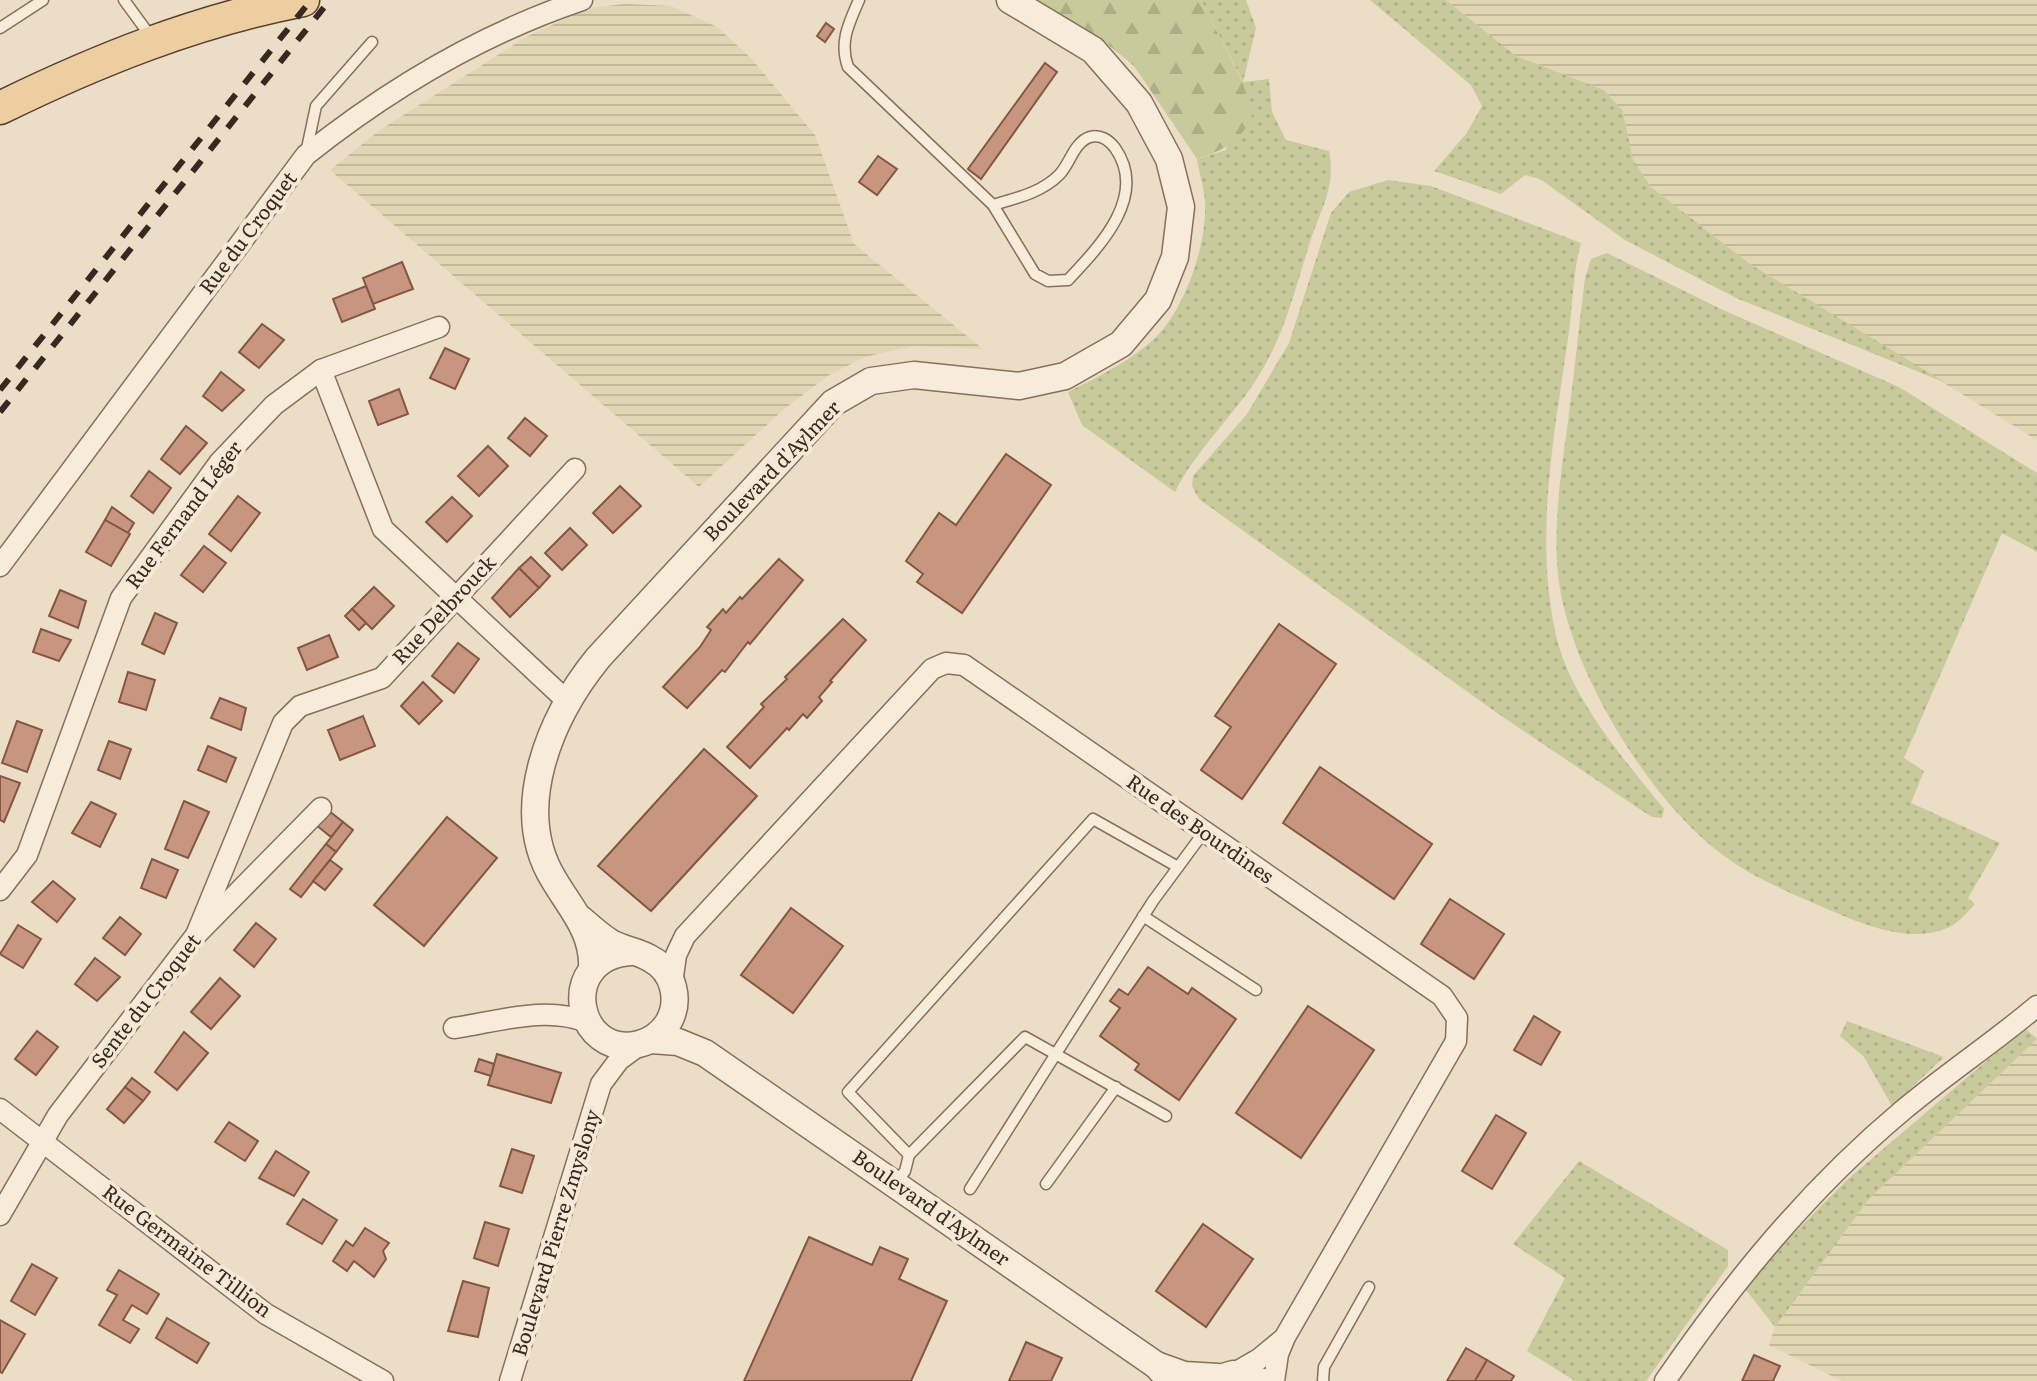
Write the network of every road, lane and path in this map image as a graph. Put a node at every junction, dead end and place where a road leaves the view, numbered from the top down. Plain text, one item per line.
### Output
1 (43, 0) edge
2 (124, 0) edge
3 (303, 0) edge
4 (582, 0) edge
5 (859, 0) edge
6 (1010, 0) edge
7 (0, 28) edge
8 (154, 40) junction
9 (372, 42) dead end
10 (0, 108) edge
11 (306, 155) junction
12 (993, 205) junction
13 (439, 327) dead end
14 (321, 370) junction
15 (575, 469) dead end
16 (0, 566) edge
17 (456, 598) junction
18 (567, 701) junction
19 (321, 808) dead end
20 (1204, 832) junction
21 (1178, 867) junction
22 (0, 890) edge
23 (1143, 916) junction
24 (579, 918) junction
25 (196, 935) junction
26 (685, 936) junction
27 (635, 953) junction
28 (587, 978) junction
29 (1256, 990) dead end
30 (673, 994) junction
31 (2037, 1006) edge
32 (538, 1014) junction
33 (454, 1028) dead end
34 (594, 1029) junction
35 (646, 1042) junction
36 (705, 1053) junction
37 (1056, 1053) junction
38 (601, 1084) junction
39 (1116, 1087) junction
40 (0, 1109) edge
41 (1166, 1116) dead end
42 (42, 1142) junction
43 (909, 1155) junction
44 (896, 1183) junction
45 (1046, 1184) dead end
46 (970, 1189) dead end
47 (0, 1215) edge
48 (1369, 1287) dead end
49 (1285, 1337) junction
50 (1163, 1373) edge
51 (1220, 1377) edge
52 (383, 1381) edge
53 (510, 1381) edge
54 (1260, 1381) edge
55 (1274, 1381) edge
56 (1323, 1381) edge
57 (1665, 1381) edge

1 - 7 lane
2 - 8 lane
3 - 8 main road
4 - 11 street, Rue du Croquet
5 - 12 lane
6 - 18 street, Boulevard d'Aylmer
8 - 10 main road
9 - 11 lane
11 - 16 street, Rue du Croquet
12 - 12 lane
13 - 14 street, Rue Fernand Léger
14 - 17 street
14 - 22 street, Rue Fernand Léger
15 - 17 street, Rue Delbrouck
17 - 18 street
17 - 25 street, Rue Delbrouck
18 - 24 street, Boulevard d'Aylmer
19 - 25 street, Sente du Croquet
20 - 21 lane
20 - 26 street, Rue des Bourdines
20 - 49 street, Rue des Bourdines
21 - 23 lane
21 - 43 lane
23 - 29 lane
23 - 37 lane
24 - 27 street, Boulevard d'Aylmer
24 - 28 street, Boulevard d'Aylmer
25 - 42 street, Sente du Croquet
26 - 27 street, Rue des Bourdines
26 - 30 street, Rue des Bourdines
27 - 28 street
27 - 30 street
28 - 32 street
28 - 34 street
30 - 35 street
30 - 36 street, Boulevard d'Aylmer
31 - 57 street
32 - 33 street
32 - 34 street
34 - 35 street
34 - 38 street, Boulevard Pierre Zmyslony
35 - 36 street, Boulevard d'Aylmer
35 - 38 street, Boulevard Pierre Zmyslony
36 - 44 street, Boulevard d'Aylmer
37 - 39 lane
37 - 43 lane
37 - 46 lane
38 - 53 street, Boulevard Pierre Zmyslony
39 - 41 lane
39 - 45 lane
40 - 42 street, Rue Germaine Tillion
42 - 47 street, Sente du Croquet
42 - 52 street, Rue Germaine Tillion
43 - 44 lane
44 - 50 street, Boulevard d'Aylmer
48 - 56 lane
49 - 51 street, Rue des Bourdines
49 - 55 street, Rue des Bourdines
50 - 51 street, Boulevard d'Aylmer
51 - 54 street, Boulevard d'Aylmer

